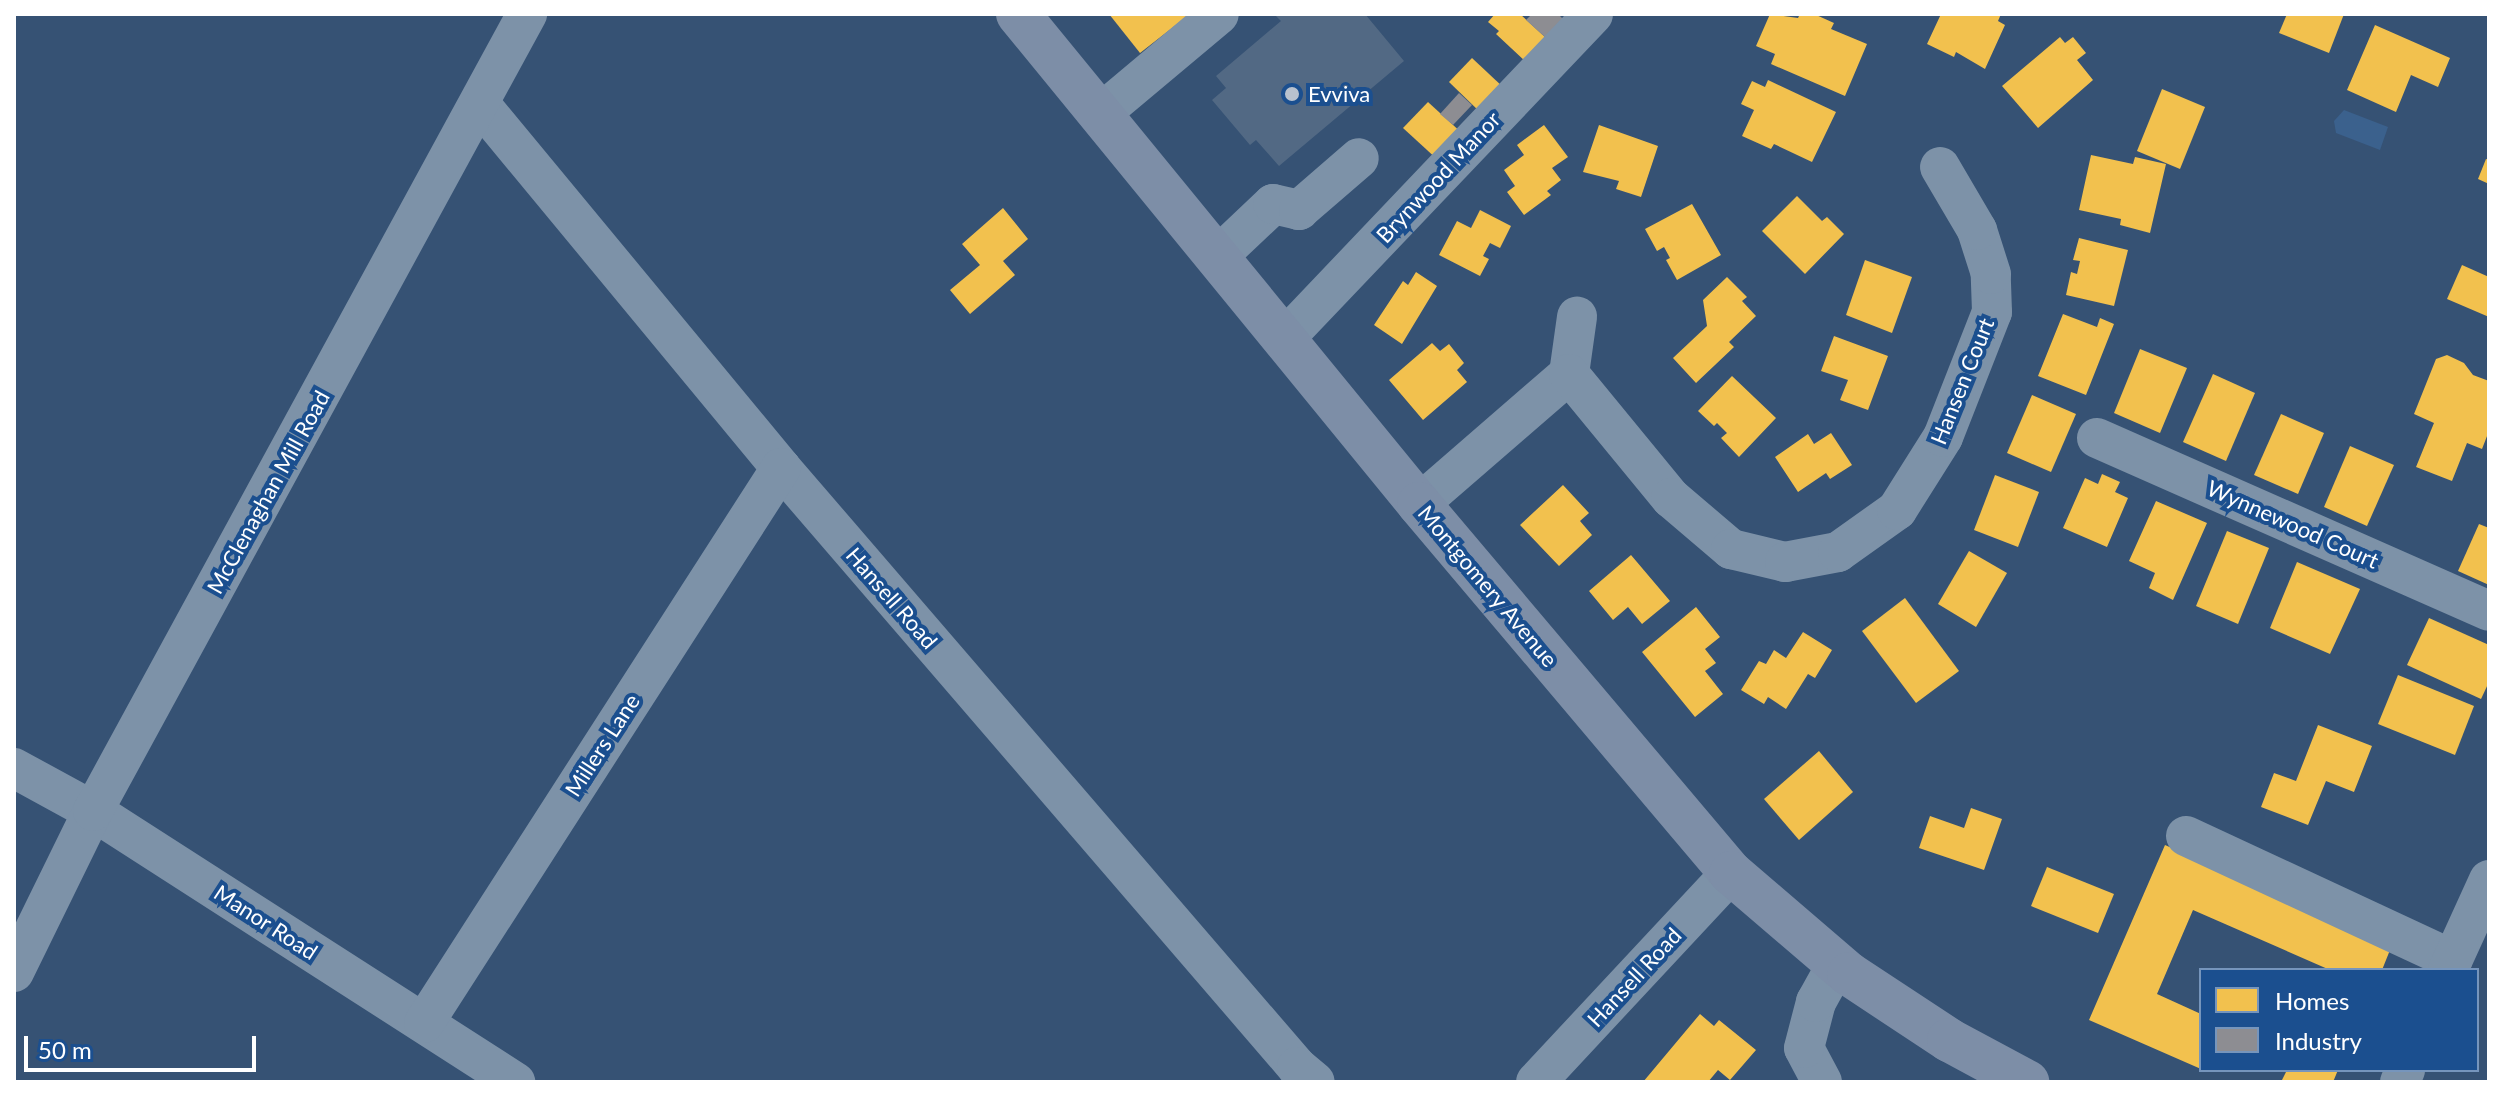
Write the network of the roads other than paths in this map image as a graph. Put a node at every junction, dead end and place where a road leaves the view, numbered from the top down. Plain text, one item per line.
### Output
1 (527, 14) edge
2 (1018, 14) edge
3 (1219, 14) edge
4 (1593, 14) edge
5 (480, 104) junction
6 (1100, 114) junction
7 (1359, 158) dead end
8 (1940, 167) dead end
9 (1217, 257) junction
10 (1577, 317) dead end
11 (1284, 339) junction
12 (1569, 374) junction
13 (2097, 438) dead end
14 (781, 468) junction
15 (1419, 504) junction
16 (2489, 611) edge
17 (14, 768) edge
18 (93, 811) junction
19 (2186, 836) dead end
20 (1731, 873) junction
21 (2489, 880) edge
22 (1837, 964) junction
23 (2451, 965) edge
24 (14, 972) edge
25 (424, 1023) junction
26 (515, 1082) edge
27 (1315, 1082) edge
28 (1536, 1082) edge
29 (1822, 1082) edge
30 (2027, 1082) edge

1 - 5 street, McClenaghan Mill Road
2 - 6 main road, Montgomery Avenue
3 - 6 street
4 - 11 street, Brynwood Manor
5 - 14 street, Hansell Road
5 - 18 street, McClenaghan Mill Road
6 - 9 main road, Montgomery Avenue
7 - 9 street
8 - 12 street, Hansen Court
9 - 11 main road, Montgomery Avenue
10 - 12 street
11 - 15 main road, Montgomery Avenue
12 - 15 street
13 - 16 street, Wynnewood Court
14 - 25 street, Millers Lane
14 - 27 street, Hansell Road
15 - 20 main road, Montgomery Avenue
17 - 18 street, Manor Road
18 - 24 street, McClenaghan Mill Road
18 - 25 street, Manor Road
19 - 23 street
20 - 22 main road, Montgomery Avenue
20 - 28 street, Hansell Road
21 - 23 street
22 - 29 street
22 - 30 main road, Montgomery Avenue
25 - 26 street, Manor Road

